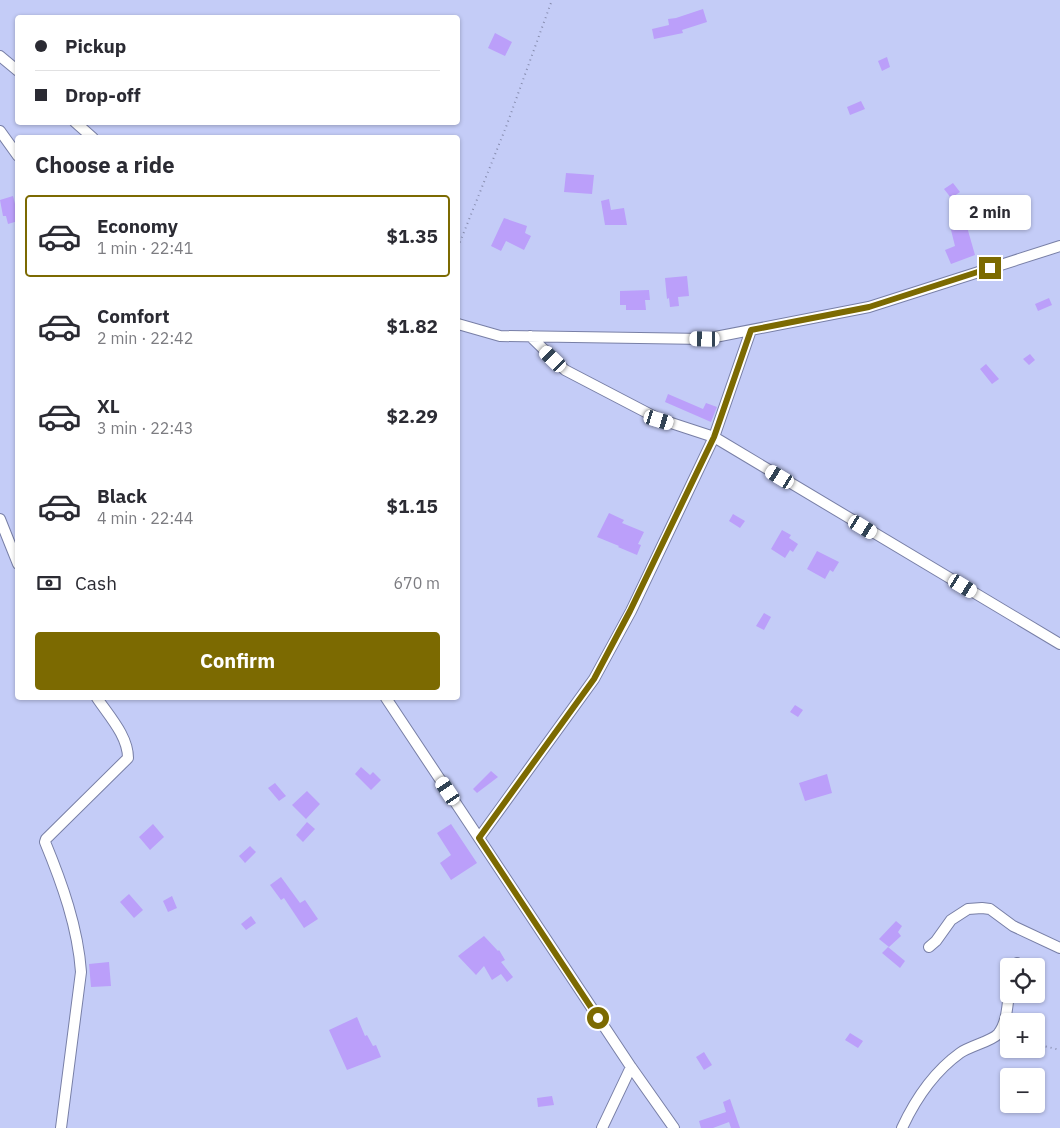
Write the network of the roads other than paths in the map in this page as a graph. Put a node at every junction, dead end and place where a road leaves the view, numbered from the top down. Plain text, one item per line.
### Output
1 (0, 56) edge
2 (15, 68) edge
3 (78, 125) edge
4 (0, 130) edge
5 (89, 135) edge
6 (15, 152) edge
7 (1060, 246) edge
8 (460, 325) edge
9 (751, 330) junction
10 (530, 336) junction
11 (714, 437) junction
12 (0, 519) edge
13 (15, 556) edge
14 (1060, 644) edge
15 (98, 700) edge
16 (387, 700) edge
17 (479, 838) junction
18 (929, 947) dead end
19 (1060, 948) edge
20 (1008, 1003) edge
21 (631, 1067) junction
22 (905, 1127) edge
23 (61, 1128) edge
24 (602, 1128) edge
25 (674, 1128) edge

1 - 2 street
3 - 5 street
4 - 6 street
7 - 9 street
8 - 10 street
9 - 10 street
9 - 11 street
10 - 11 street
11 - 14 street
11 - 17 street
12 - 13 street
15 - 23 street
16 - 17 street
17 - 21 street
18 - 19 street
20 - 22 street
21 - 24 street
21 - 25 street

